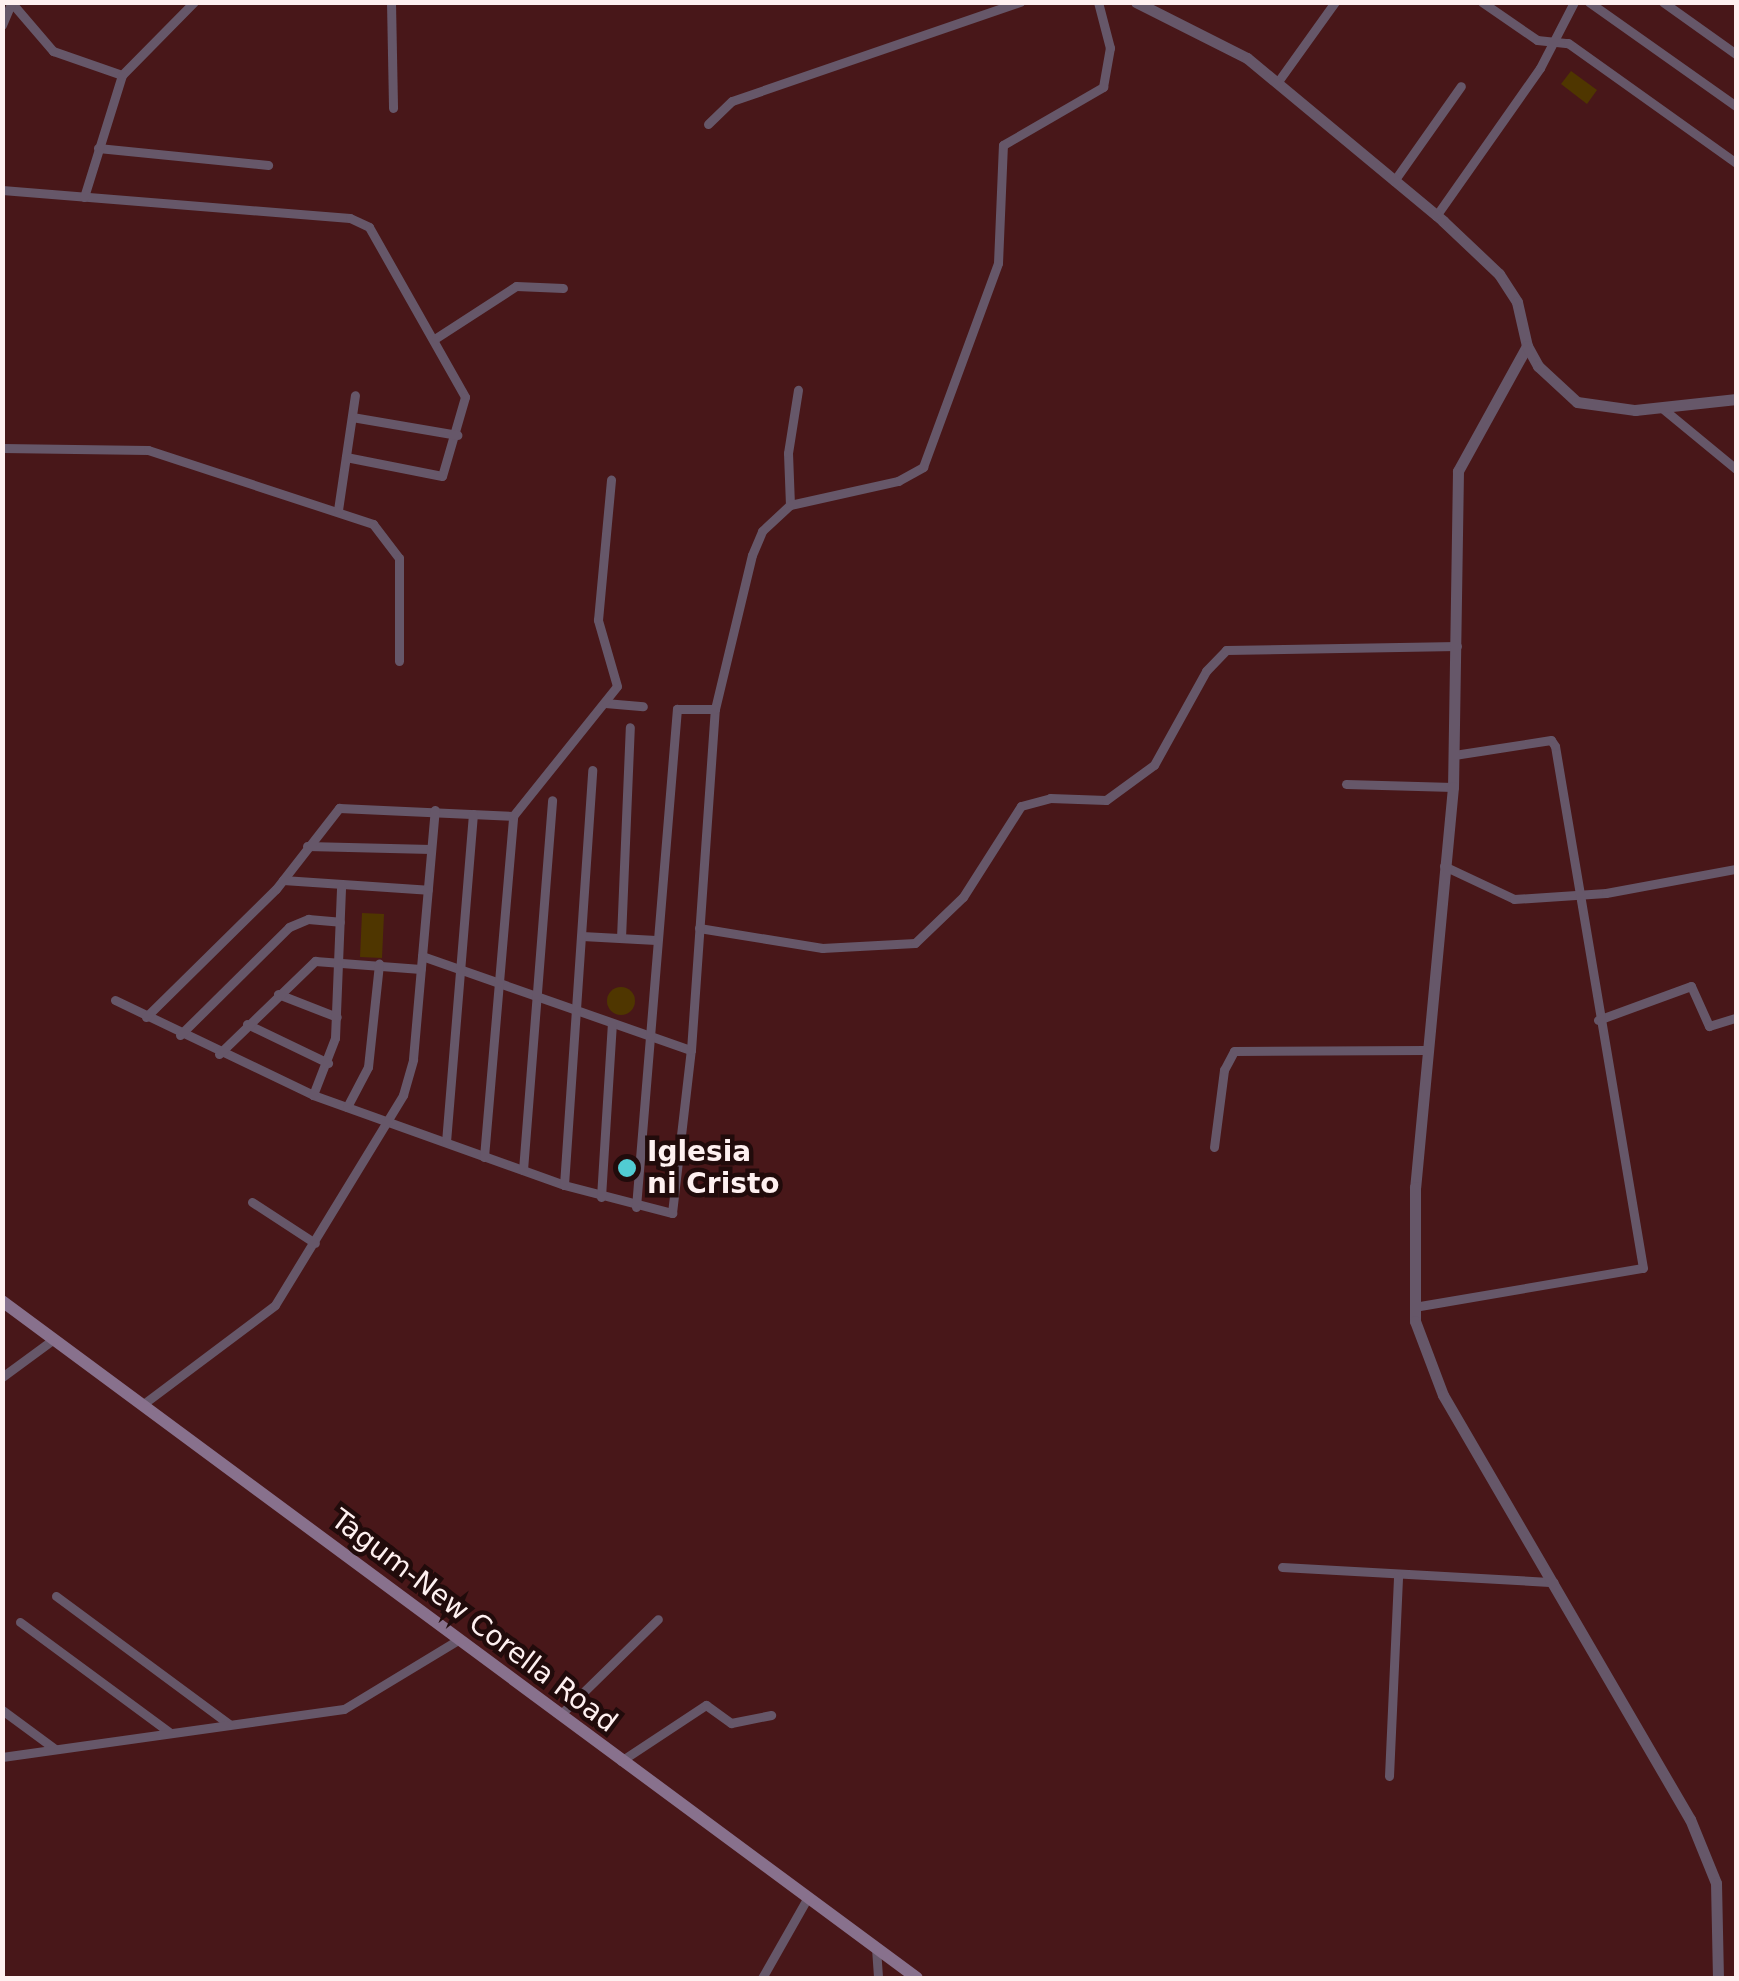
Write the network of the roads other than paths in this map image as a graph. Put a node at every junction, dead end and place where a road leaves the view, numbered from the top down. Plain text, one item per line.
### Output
1 (194, 2) edge
2 (391, 2) edge
3 (1020, 2) edge
4 (1098, 2) edge
5 (1136, 2) edge
6 (1335, 2) edge
7 (1482, 2) edge
8 (1574, 2) edge
9 (1590, 2) edge
10 (1664, 2) edge
11 (11, 3) edge
12 (2, 25) edge
13 (1555, 39) junction
14 (1736, 54) edge
15 (122, 74) junction
16 (1277, 83) junction
17 (1461, 86) dead end
18 (1736, 106) edge
19 (394, 108) dead end
20 (708, 124) dead end
21 (98, 148) junction
22 (1736, 162) edge
23 (268, 165) dead end
24 (1394, 181) junction
25 (2, 190) edge
26 (84, 197) junction
27 (1436, 216) junction
28 (563, 288) dead end
29 (436, 338) junction
30 (1527, 346) junction
31 (798, 390) dead end
32 (355, 394) dead end
33 (1736, 398) edge
34 (1662, 408) junction
35 (352, 417) junction
36 (457, 435) junction
37 (2, 448) edge
38 (346, 457) junction
39 (1736, 469) edge
40 (610, 480) dead end
41 (790, 505) junction
42 (338, 510) junction
43 (1457, 646) junction
44 (398, 661) dead end
45 (605, 702) junction
46 (644, 706) dead end
47 (716, 708) junction
48 (630, 727) dead end
49 (1454, 755) junction
50 (592, 770) dead end
51 (1346, 784) dead end
52 (1453, 787) junction
53 (552, 800) dead end
54 (435, 810) junction
55 (473, 814) junction
56 (512, 816) junction
57 (307, 846) junction
58 (431, 849) junction
59 (1444, 866) junction
60 (1736, 868) edge
61 (283, 880) junction
62 (342, 886) junction
63 (428, 890) junction
64 (1582, 894) junction
65 (340, 922) junction
66 (699, 928) junction
67 (582, 936) junction
68 (621, 938) junction
69 (656, 940) junction
70 (422, 956) junction
71 (340, 961) junction
72 (379, 964) junction
73 (420, 969) junction
74 (460, 970) junction
75 (498, 983) junction
76 (278, 994) junction
77 (537, 996) junction
78 (115, 1000) dead end
79 (577, 1010) junction
80 (146, 1017) junction
81 (337, 1018) junction
82 (1736, 1018) edge
83 (1598, 1020) junction
84 (612, 1022) junction
85 (248, 1024) junction
86 (180, 1035) junction
87 (650, 1036) junction
88 (692, 1050) junction
89 (1426, 1050) junction
90 (219, 1054) junction
91 (328, 1063) junction
92 (313, 1095) junction
93 (346, 1107) junction
94 (388, 1122) junction
95 (446, 1142) junction
96 (1214, 1147) dead end
97 (484, 1157) junction
98 (523, 1170) junction
99 (564, 1185) junction
100 (601, 1197) junction
101 (252, 1202) dead end
102 (636, 1207) junction
103 (315, 1243) junction
104 (2, 1301) edge
105 (1414, 1307) junction
106 (54, 1339) junction
107 (2, 1377) edge
108 (142, 1405) junction
109 (1282, 1568) dead end
110 (1398, 1575) junction
111 (1554, 1582) junction
112 (56, 1596) dead end
113 (658, 1619) dead end
114 (20, 1622) dead end
115 (458, 1640) junction
116 (2, 1710) edge
117 (771, 1715) dead end
118 (560, 1716) junction
119 (229, 1724) junction
120 (169, 1732) junction
121 (55, 1749) junction
122 (2, 1757) edge
123 (620, 1761) junction
124 (1389, 1776) dead end
125 (808, 1897) junction
126 (876, 1948) junction
127 (762, 1978) edge
128 (878, 1978) edge
129 (918, 1978) edge
130 (1718, 1978) edge

1 - 15 street
2 - 19 street
3 - 20 street
4 - 41 street
5 - 16 street
6 - 16 street
7 - 13 street
8 - 13 street
9 - 18 street
10 - 14 street
11 - 12 street
11 - 15 street
13 - 22 street
13 - 27 street
15 - 21 street
16 - 24 street
17 - 24 street
21 - 23 street
21 - 26 street
24 - 27 street
25 - 26 street
26 - 29 street
27 - 30 street
28 - 29 street
29 - 36 street
30 - 34 street
30 - 43 street
31 - 41 street
32 - 35 street
33 - 34 street
34 - 39 street
35 - 36 street
35 - 38 street
36 - 38 street
37 - 42 street
38 - 42 street
40 - 45 street
41 - 47 street
42 - 44 street
43 - 49 street
43 - 66 street
45 - 46 street
45 - 56 street
47 - 66 street
47 - 69 street
48 - 68 street
49 - 52 street
49 - 64 street
50 - 67 street
51 - 52 street
52 - 59 street
53 - 77 street
54 - 55 street
54 - 57 street
54 - 58 street
55 - 56 street
55 - 74 street
56 - 75 street
57 - 58 street
57 - 61 street
58 - 63 street
59 - 64 street
59 - 89 street
60 - 64 street
61 - 62 street
61 - 80 street
62 - 63 street
62 - 65 street
63 - 70 street
64 - 83 street
65 - 71 street
65 - 86 street
66 - 88 street
67 - 68 street
67 - 79 street
68 - 69 street
69 - 87 street
70 - 73 street
70 - 74 street
71 - 72 street
71 - 76 street
71 - 81 street
72 - 73 street
72 - 93 street
73 - 94 street
74 - 75 street
74 - 95 street
75 - 77 street
75 - 97 street
76 - 81 street
76 - 85 street
77 - 79 street
77 - 98 street
78 - 80 street
79 - 84 street
79 - 99 street
80 - 86 street
81 - 91 street
82 - 83 street
83 - 105 street
84 - 87 street
84 - 100 street
85 - 90 street
85 - 91 street
86 - 90 street
87 - 88 street
87 - 102 street
88 - 102 street
89 - 96 street
89 - 105 street
90 - 92 street
91 - 92 street
92 - 93 street
93 - 94 street
94 - 95 street
94 - 103 street
95 - 97 street
97 - 98 street
98 - 99 street
99 - 100 street
100 - 102 street
101 - 103 street
103 - 108 street
104 - 106 main road, Tagum-New Corella Road
105 - 111 street
106 - 107 street
106 - 108 main road, Tagum-New Corella Road
108 - 115 main road, Tagum-New Corella Road
109 - 110 street
110 - 111 street
110 - 124 street
111 - 130 street
112 - 119 street
113 - 118 street
114 - 120 street
115 - 118 main road, Tagum-New Corella Road
115 - 119 street
116 - 121 street
117 - 123 street
118 - 123 main road, Tagum-New Corella Road
119 - 120 street
120 - 121 street
121 - 122 street
123 - 125 main road, Tagum-New Corella Road
125 - 126 main road, Tagum-New Corella Road
125 - 127 street
126 - 128 street
126 - 129 main road, Tagum-New Corella Road

